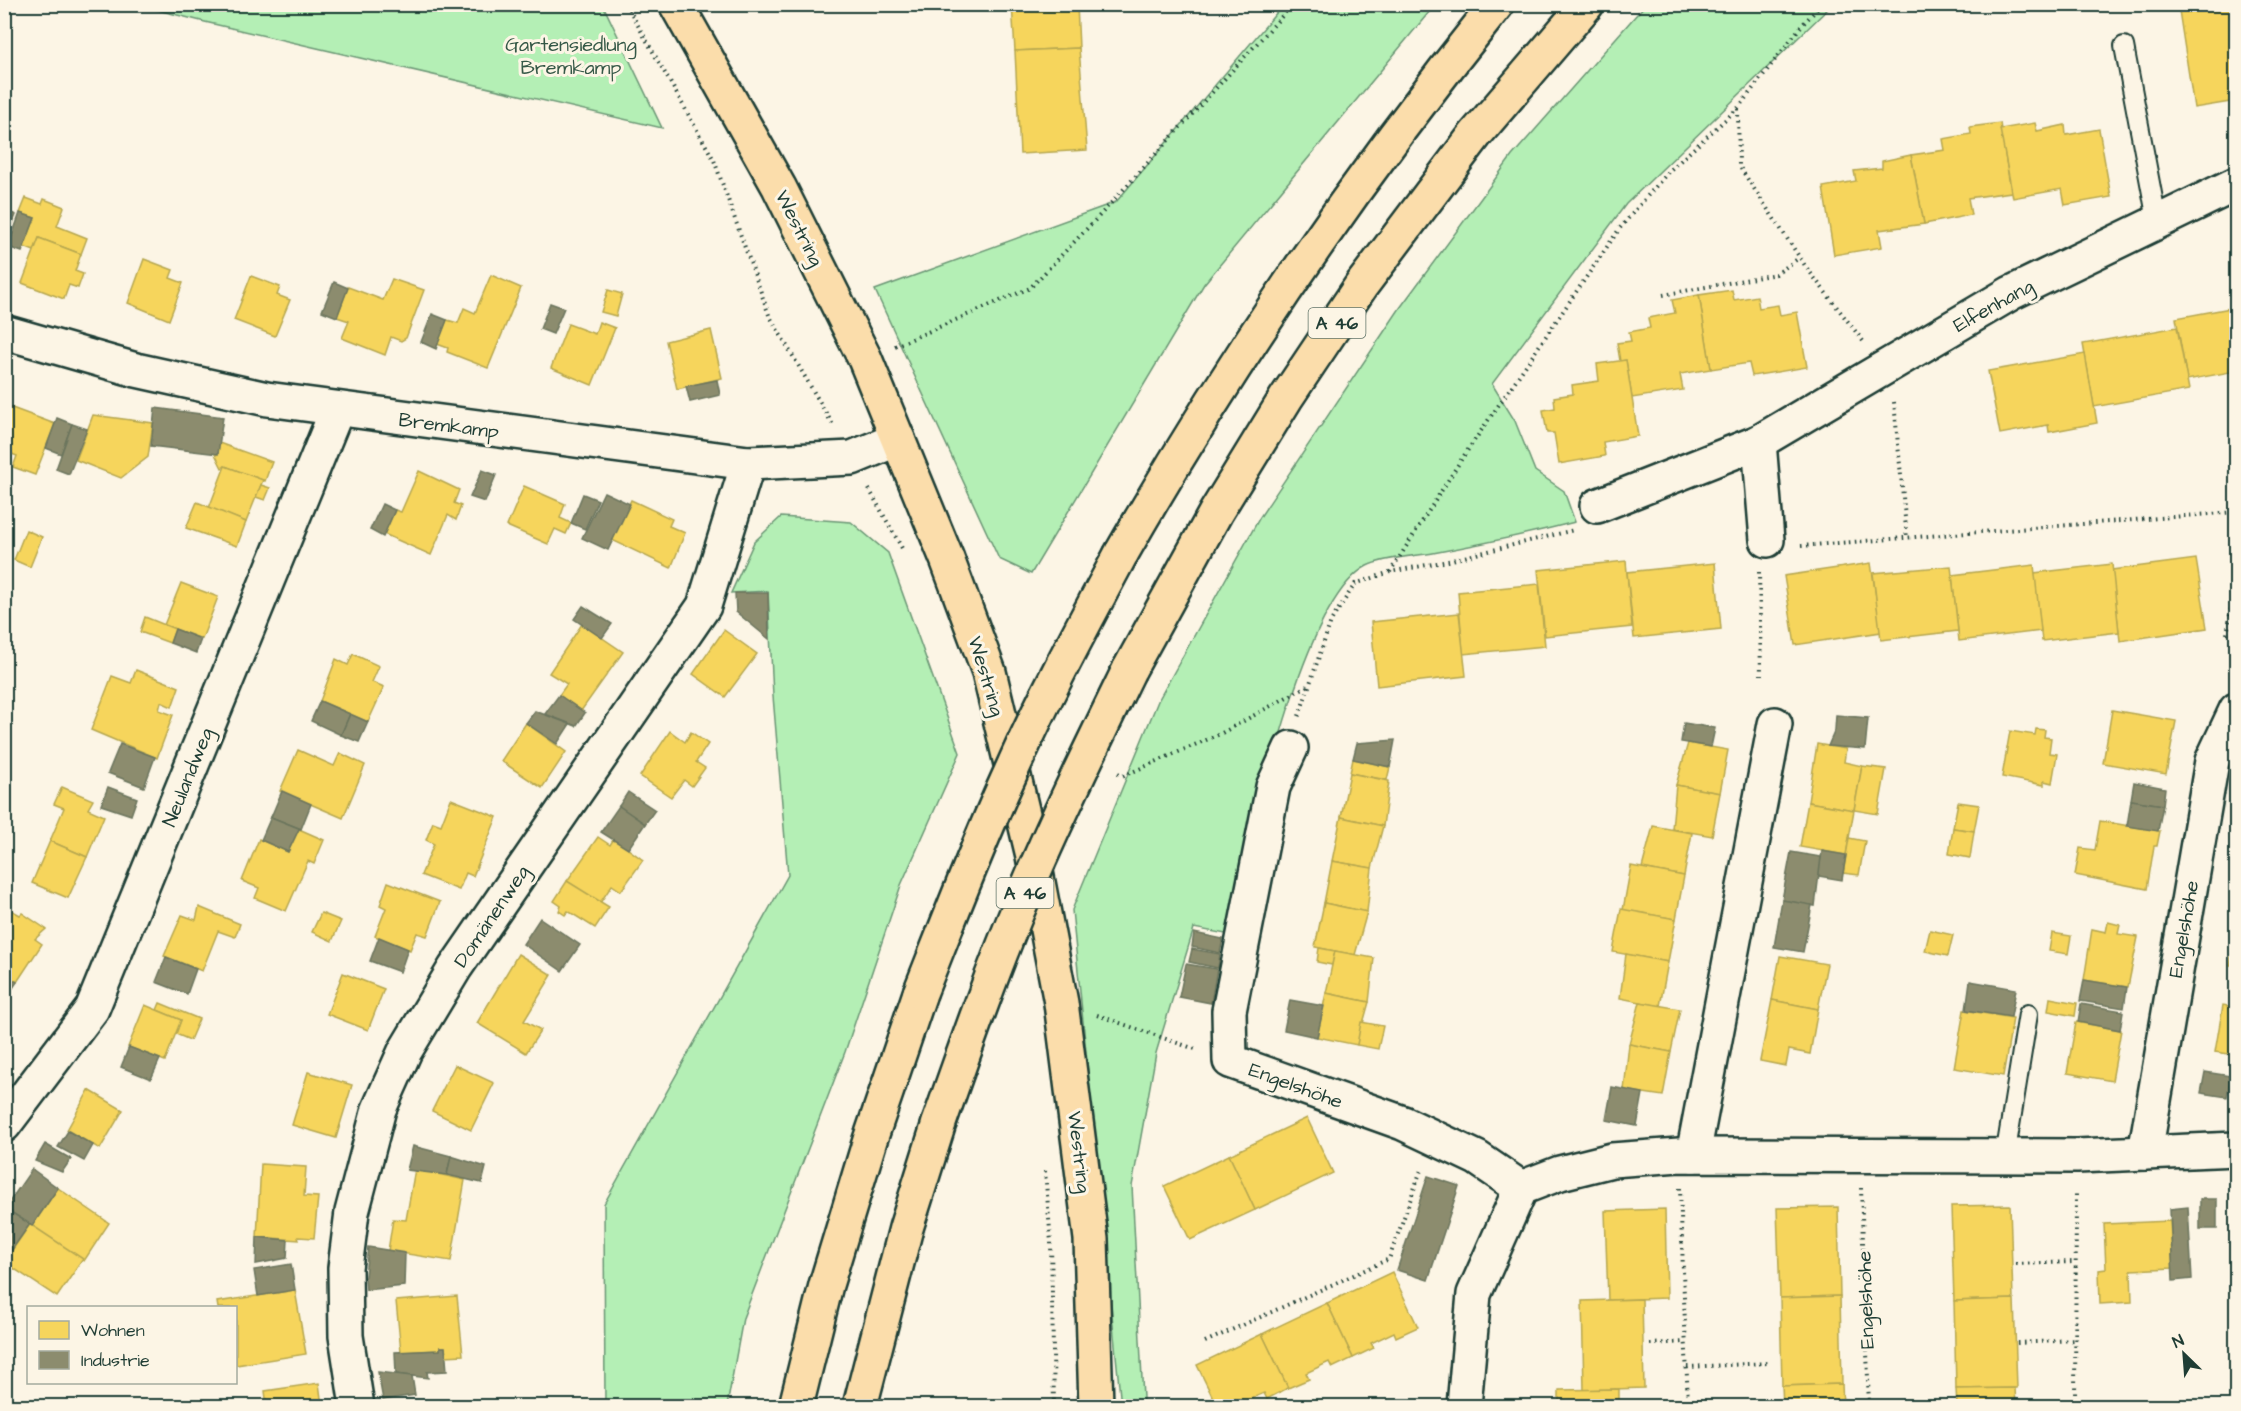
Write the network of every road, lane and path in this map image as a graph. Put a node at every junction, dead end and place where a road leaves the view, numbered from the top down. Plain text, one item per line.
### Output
1 (626, 4) edge
2 (676, 4) edge
3 (1293, 4) edge
4 (1497, 4) edge
5 (1587, 4) edge
6 (1822, 4) edge
7 (1288, 7) edge
8 (2124, 46) dead end
9 (1738, 108) junction
10 (2236, 184) edge
11 (2157, 220) junction
12 (1799, 258) junction
13 (1663, 295) dead end
14 (4, 332) edge
15 (901, 344) dead end
16 (1887, 366) junction
17 (337, 410) junction
18 (898, 439) junction
19 (1759, 442) junction
20 (852, 458) junction
21 (748, 463) junction
22 (1597, 506) joint
23 (2236, 512) edge
24 (1907, 539) junction
25 (1773, 549) junction
26 (908, 558) dead end
27 (1390, 572) junction
28 (2236, 577) edge
29 (2227, 634) dead end
30 (1761, 675) dead end
31 (1308, 686) junction
32 (2236, 710) edge
33 (1775, 724) dead end
34 (1291, 748) joint
35 (1114, 770) dead end
36 (1061, 1003) junction
37 (2028, 1014) dead end
38 (1230, 1061) junction
39 (4, 1125) edge
40 (1433, 1138) junction
41 (2236, 1149) edge
42 (2145, 1153) junction
43 (1686, 1155) junction
44 (2077, 1156) junction
45 (2005, 1157) junction
46 (1860, 1158) junction
47 (1044, 1161) dead end
48 (1521, 1188) junction
49 (2075, 1262) junction
50 (2016, 1264) dead end
51 (2076, 1340) junction
52 (1205, 1342) dead end
53 (1686, 1342) junction
54 (2017, 1343) dead end
55 (1650, 1344) dead end
56 (1768, 1363) dead end
57 (1687, 1367) junction
58 (357, 1407) edge
59 (796, 1407) edge
60 (860, 1407) edge
61 (1054, 1407) edge
62 (1096, 1407) edge
63 (1464, 1407) edge
64 (1688, 1407) edge
65 (1869, 1407) edge
66 (2075, 1407) edge

1 - 20 path
2 - 18 main road, Westring
3 - 7 path
4 - 59 main road, A 46, bridge
5 - 60 main road, A 46, bridge
6 - 9 path
7 - 15 path
8 - 11 lane
9 - 12 path
9 - 27 path
10 - 11 street, Elfenhang
11 - 16 street, Elfenhang
12 - 13 path
12 - 16 path
14 - 17 street, Bremkamp
16 - 19 street, Elfenhang
16 - 24 path
17 - 21 street, Bremkamp
17 - 39 street, Neulandweg
18 - 20 street, Bremkamp
18 - 36 main road, Westring
19 - 22 street, Elfenhang
19 - 25 street
20 - 21 street, Bremkamp
20 - 26 path
21 - 58 street, Domänenweg
22 - 27 path
23 - 24 path
24 - 25 path
25 - 30 path
27 - 31 path
28 - 29 path
31 - 34 path
31 - 35 path
32 - 42 street, Engelshöhe
33 - 43 street
34 - 38 street, Engelshöhe
36 - 38 path
36 - 62 main road, Westring
37 - 45 lane
38 - 40 street, Engelshöhe
40 - 48 street, Engelshöhe
40 - 52 path
41 - 42 street
42 - 44 street
43 - 46 street
43 - 48 street
43 - 53 path
44 - 45 street
44 - 49 path
45 - 46 street
46 - 65 path, Engelshöhe
47 - 61 path
48 - 63 street
49 - 50 path
49 - 51 path
51 - 54 path
51 - 66 path
53 - 55 path
53 - 57 path
56 - 57 path
57 - 64 path

